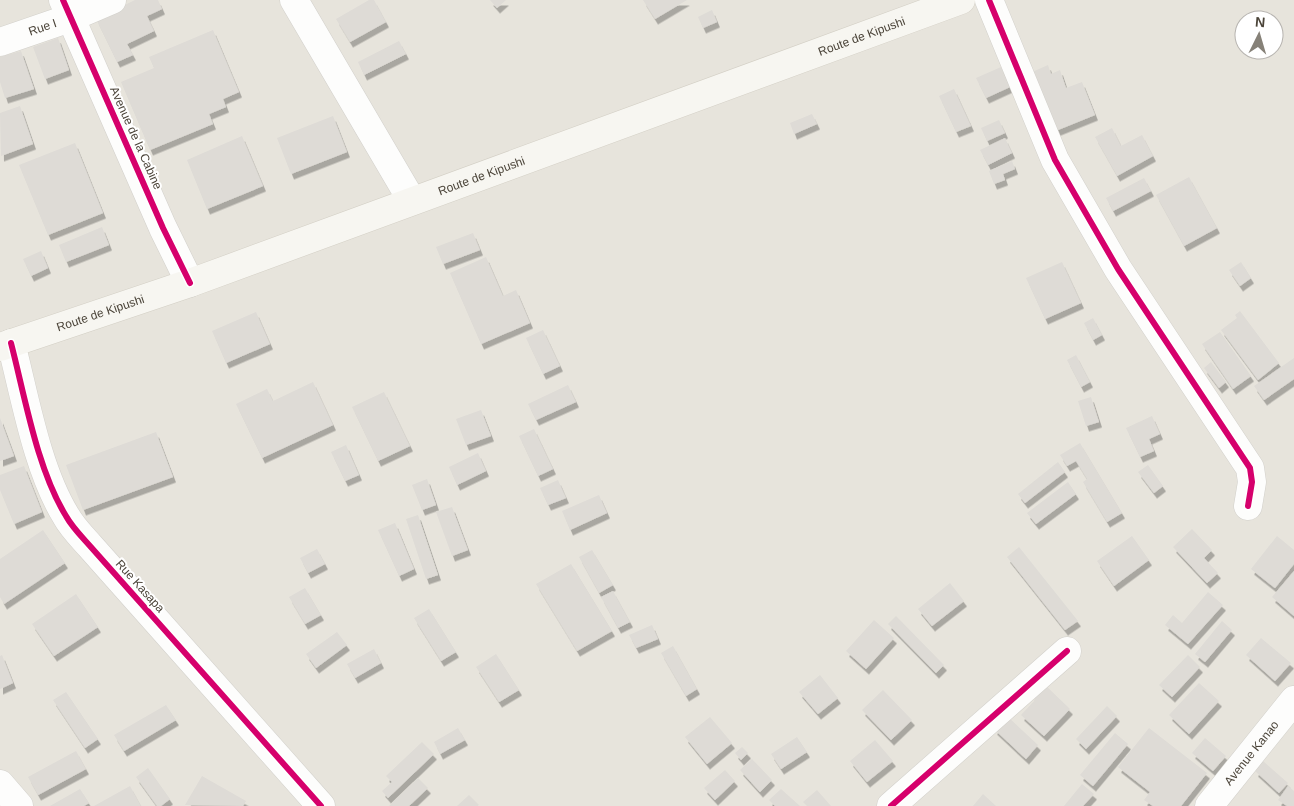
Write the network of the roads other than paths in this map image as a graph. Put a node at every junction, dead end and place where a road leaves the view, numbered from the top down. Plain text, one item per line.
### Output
1 (112, 0) edge
2 (294, 0) edge
3 (961, 0) edge
4 (990, 0) edge
5 (67, 9) edge
6 (0, 42) edge
7 (412, 201) junction
8 (190, 283) junction
9 (6, 345) edge
10 (1248, 506) dead end
11 (1067, 651) dead end
12 (1294, 700) edge
13 (0, 784) edge
14 (19, 806) edge
15 (321, 806) edge
16 (891, 806) edge
17 (1209, 806) edge

1 - 5 street, Rue I
2 - 7 street
3 - 7 main road, Route de Kipushi
4 - 10 street
5 - 6 street, Rue I
5 - 8 street, Avenue de la Cabine
7 - 8 main road, Route de Kipushi
8 - 9 main road, Route de Kipushi
9 - 15 street, Rue Kasapa
11 - 16 street
12 - 17 street, Avenue Kanao
13 - 14 street

